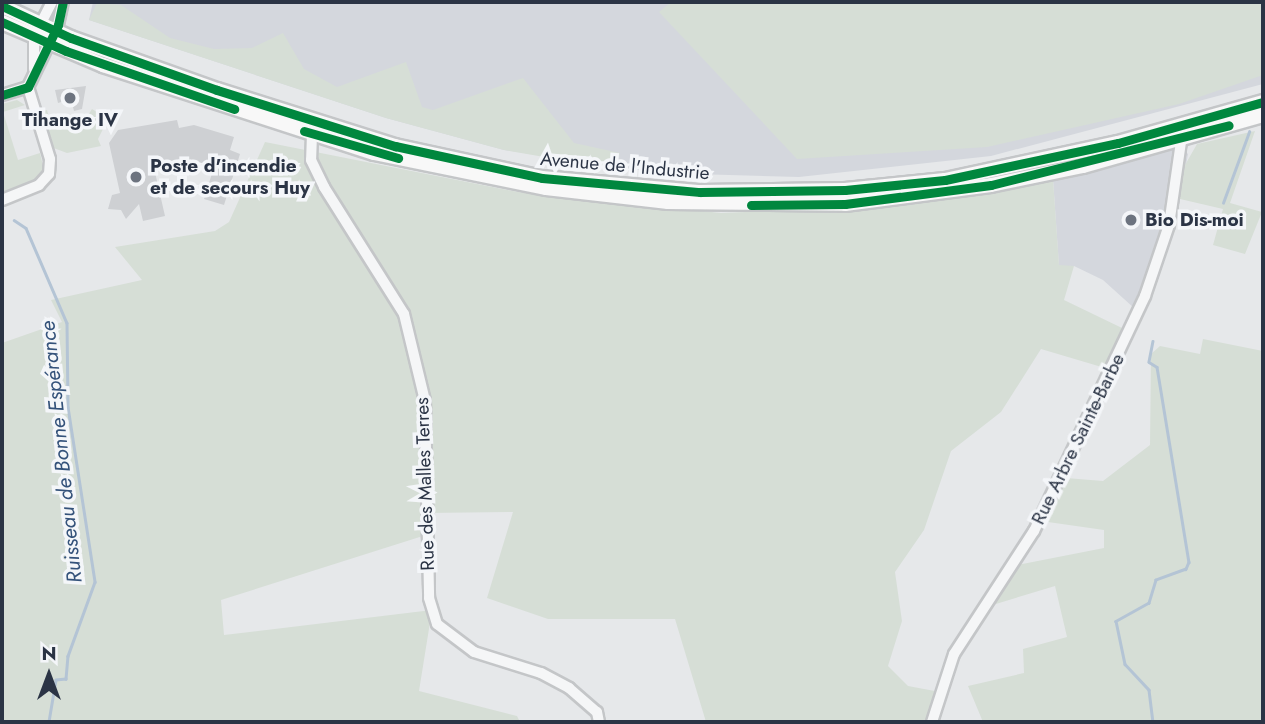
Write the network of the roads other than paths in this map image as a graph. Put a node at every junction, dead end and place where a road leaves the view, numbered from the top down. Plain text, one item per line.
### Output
1 (52, 2) edge
2 (63, 2) edge
3 (2, 6) edge
4 (2, 22) edge
5 (37, 31) junction
6 (50, 43) junction
7 (33, 69) junction
8 (28, 87) junction
9 (2, 95) edge
10 (1263, 102) edge
11 (1263, 115) edge
12 (296, 118) junction
13 (1189, 124) junction
14 (332, 127) junction
15 (312, 134) junction
16 (1180, 139) junction
17 (2, 200) edge
18 (599, 722) edge
19 (932, 722) edge

1 - 5 street
2 - 6 street
3 - 5 main road, Avenue de l'Industrie
4 - 5 main road, Avenue de l'Industrie
5 - 6 main road, Avenue de l'Industrie
5 - 7 street
6 - 7 street
6 - 12 main road, Avenue de l'Industrie
6 - 15 main road, Avenue de l'Industrie
7 - 8 street
8 - 9 street
8 - 17 street
10 - 13 main road, Avenue de l'Industrie
11 - 16 main road, Avenue de l'Industrie
12 - 14 main road, Avenue de l'Industrie
12 - 15 street
13 - 14 main road, Avenue de l'Industrie
13 - 16 street
14 - 15 street
15 - 16 main road, Avenue de l'Industrie
15 - 18 street, Rue des Malles Terres
16 - 19 street, Rue Arbre Sainte-Barbe

